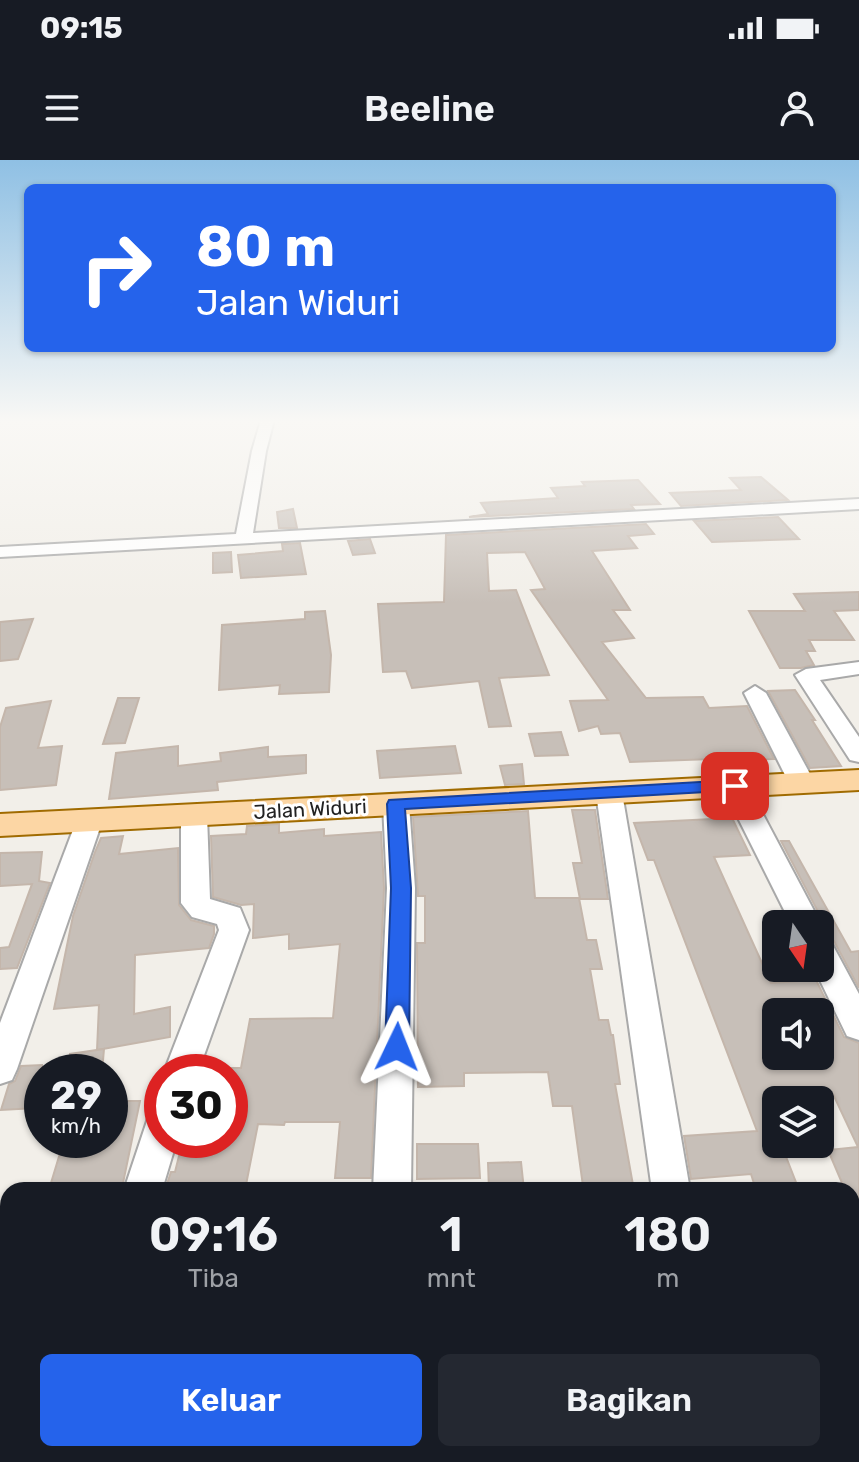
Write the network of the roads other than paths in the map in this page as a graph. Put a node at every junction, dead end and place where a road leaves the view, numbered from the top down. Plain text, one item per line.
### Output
1 (254, 481) edge
2 (859, 504) edge
3 (244, 537) junction
4 (0, 552) edge
5 (859, 668) edge
6 (755, 693) dead end
7 (859, 755) edge
8 (859, 780) edge
9 (802, 783) junction
10 (735, 786) junction
11 (609, 793) junction
12 (396, 804) junction
13 (194, 815) junction
14 (89, 822) junction
15 (0, 825) edge
16 (799, 910) edge
17 (834, 977) edge
18 (859, 1026) edge
19 (188, 1054) edge
20 (0, 1069) edge
21 (153, 1158) edge
22 (145, 1182) edge
23 (392, 1182) edge
24 (670, 1182) edge

1 - 3 street
2 - 3 street
3 - 4 street
5 - 7 street
6 - 9 street
8 - 9 main road, Jalan Widuri
9 - 10 main road, Jalan Widuri
10 - 11 main road, Jalan Widuri
10 - 16 street
11 - 12 main road, Jalan Widuri
11 - 24 street
12 - 13 main road, Jalan Widuri
12 - 23 street
13 - 14 main road, Jalan Widuri
13 - 19 street
14 - 15 main road, Jalan Widuri
14 - 20 street
17 - 18 street
21 - 22 street

